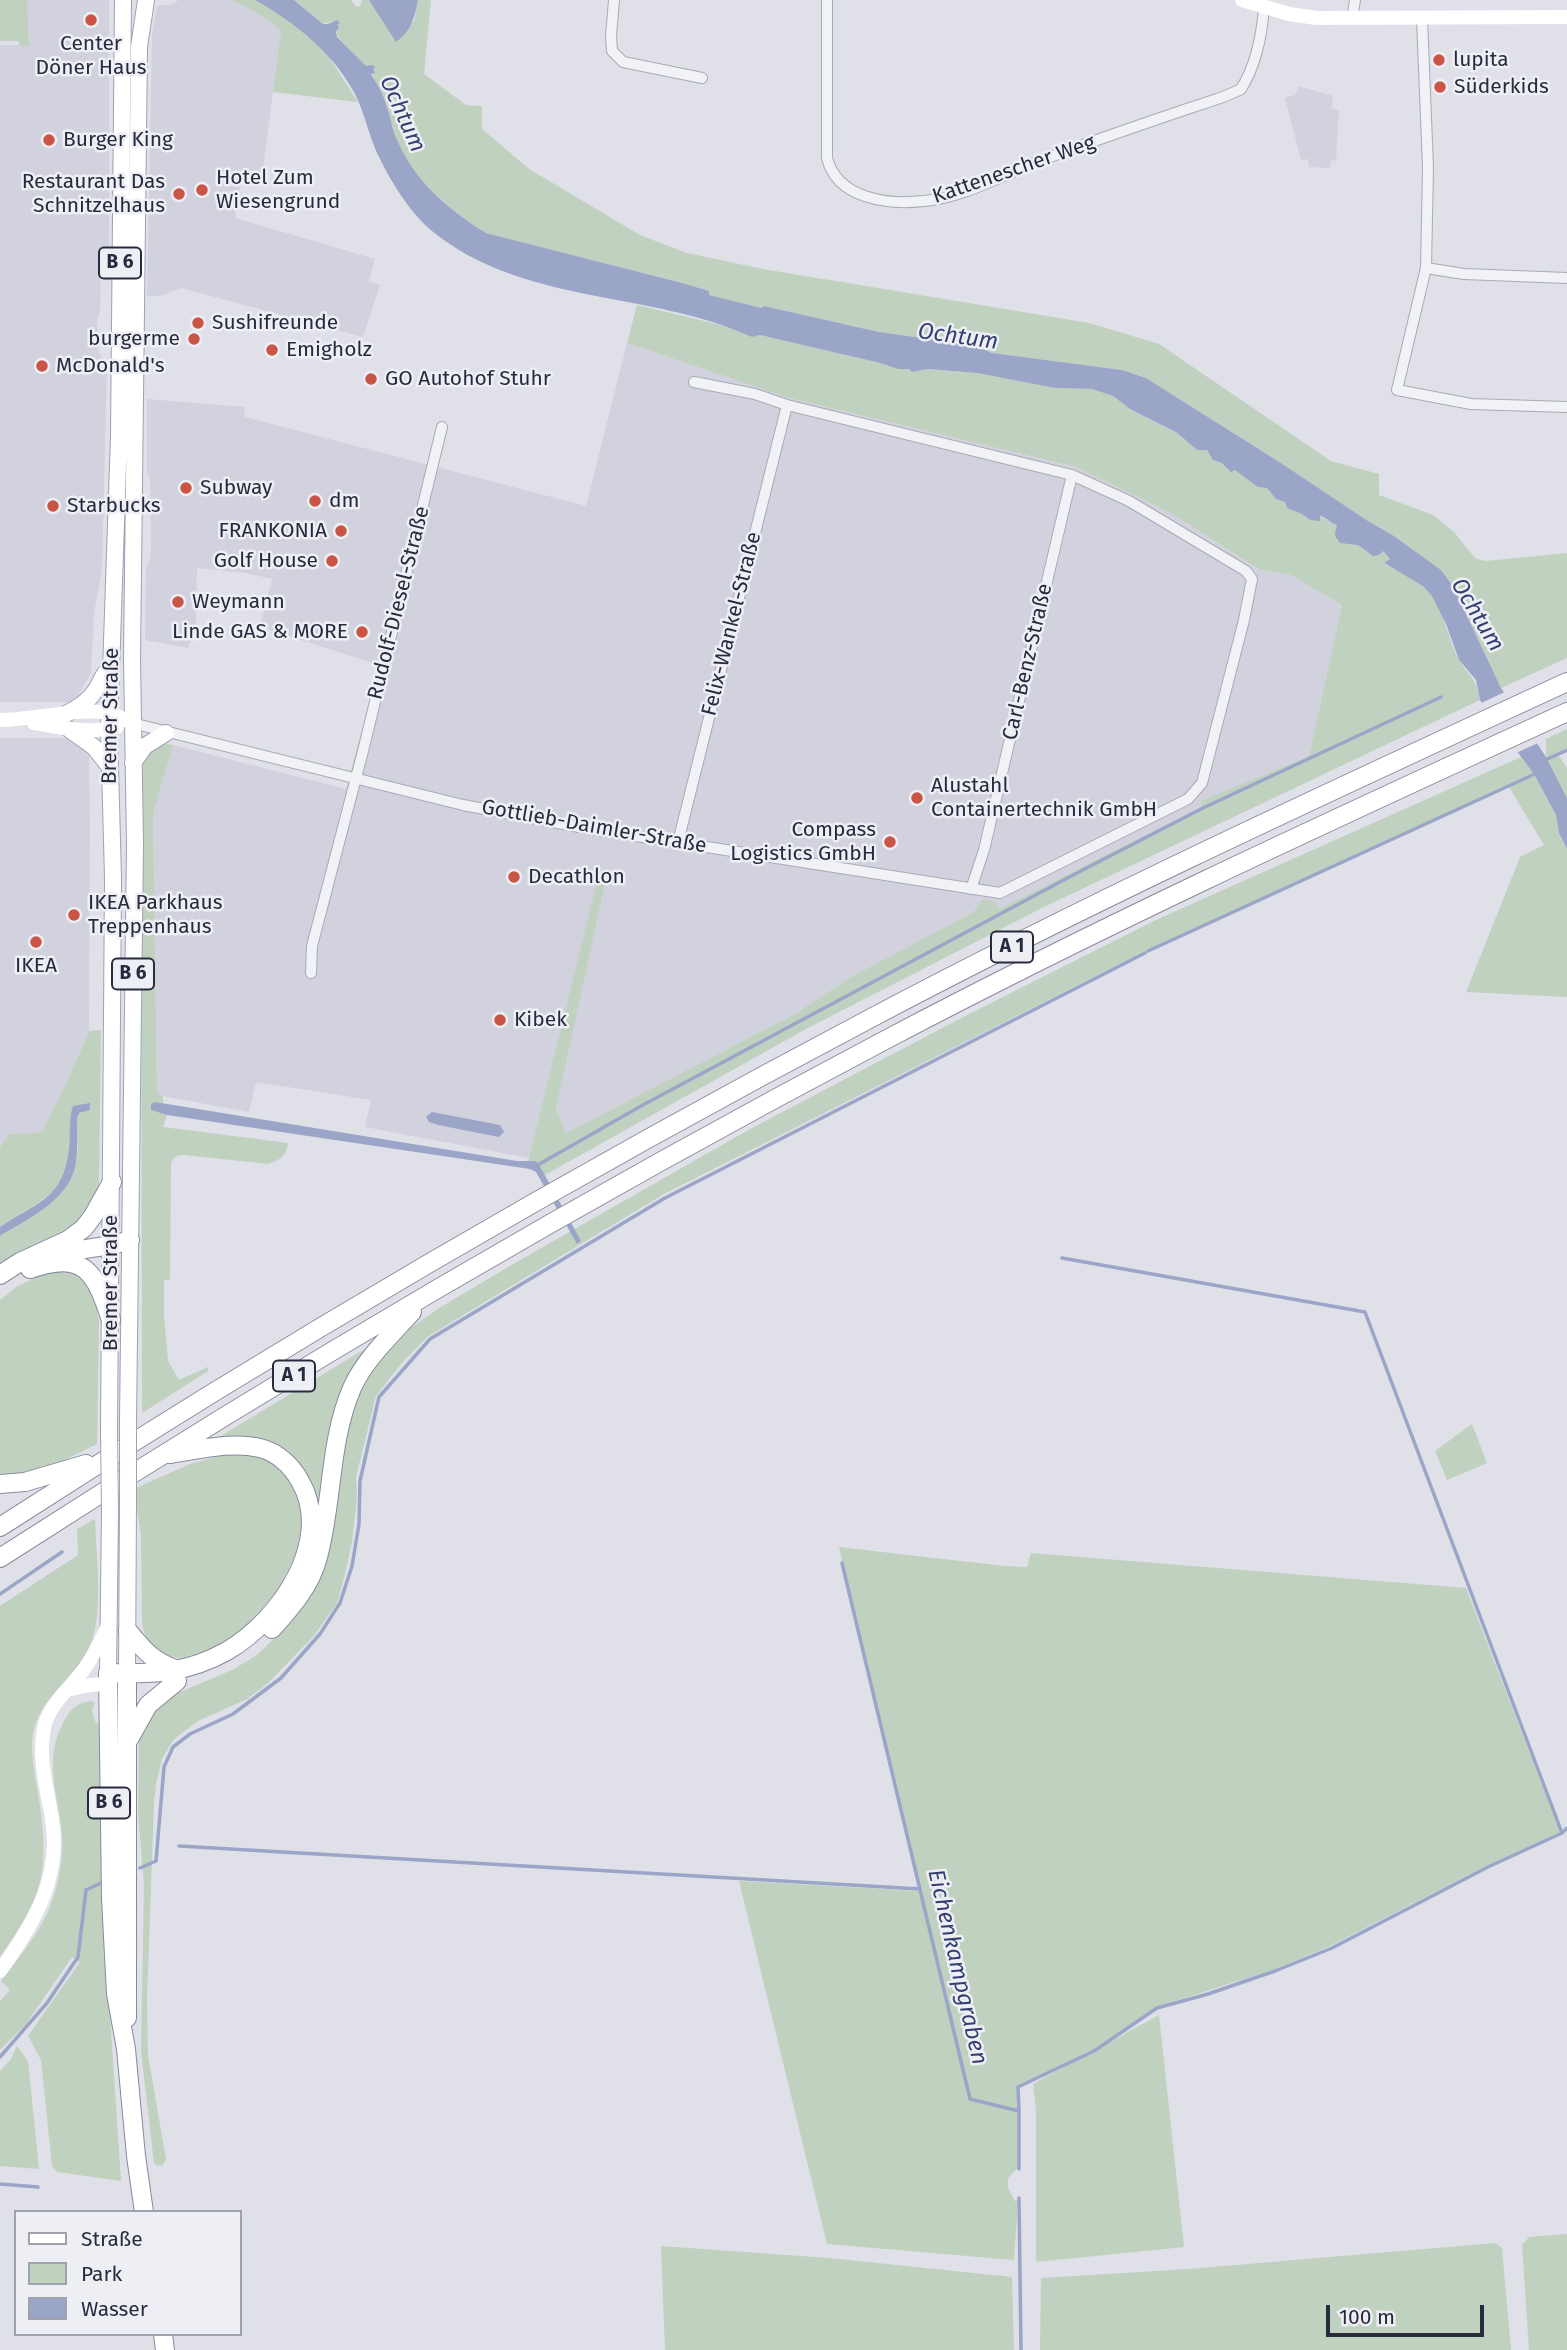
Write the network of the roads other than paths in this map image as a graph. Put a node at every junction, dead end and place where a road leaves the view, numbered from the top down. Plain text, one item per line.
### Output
1 (123, 0) edge
2 (146, 0) edge
3 (614, 0) edge
4 (827, 0) edge
5 (1242, 0) edge
6 (1355, 0) edge
7 (1264, 7) junction
8 (1567, 17) edge
9 (1352, 19) junction
10 (1422, 19) junction
11 (702, 78) dead end
12 (1426, 268) junction
13 (1567, 278) edge
14 (694, 382) dead end
15 (787, 405) junction
16 (1567, 407) edge
17 (442, 427) dead end
18 (1072, 475) junction
19 (111, 666) junction
20 (1567, 682) edge
21 (1567, 712) edge
22 (0, 720) edge
23 (109, 721) junction
24 (68, 722) junction
25 (132, 723) junction
26 (166, 733) junction
27 (133, 763) junction
28 (109, 766) junction
29 (355, 779) junction
30 (678, 842) junction
31 (971, 889) junction
32 (311, 973) dead end
33 (112, 1182) junction
34 (68, 1240) junction
35 (131, 1240) junction
36 (112, 1242) junction
37 (30, 1269) junction
38 (0, 1275) edge
39 (0, 1289) edge
40 (428, 1295) junction
41 (111, 1320) junction
42 (159, 1456) junction
43 (106, 1459) junction
44 (0, 1484) edge
45 (0, 1527) edge
46 (0, 1558) edge
47 (109, 1624) junction
48 (128, 1630) junction
49 (178, 1676) junction
50 (108, 1679) junction
51 (127, 1679) junction
52 (71, 1686) junction
53 (126, 1745) junction
54 (0, 1971) edge
55 (126, 2049) junction
56 (144, 2210) edge

1 - 19 main road, Bremer Straße / B 6
2 - 25 main road, Bremer Straße / B 6
3 - 11 street
4 - 7 street, Kattenescher Weg
5 - 7 street
6 - 9 street
7 - 9 street
8 - 10 street
9 - 10 street
10 - 12 street
12 - 13 street
12 - 16 street
14 - 15 street
15 - 18 street
15 - 30 street, Felix-Wankel-Straße
17 - 29 street, Rudolf-Diesel-Straße
18 - 31 street, Carl-Benz-Straße
18 - 31 street, Gottlieb-Daimler-Straße
19 - 23 main road, Bremer Straße / B 6
19 - 24 main road
20 - 43 highway, A 1
21 - 40 highway, A 1
22 - 24 street
23 - 24 street
23 - 25 street
23 - 28 main road, Bremer Straße / B 6
24 - 28 main road
25 - 26 street, Gottlieb-Daimler-Straße
25 - 27 main road, Bremer Straße / B 6
26 - 27 main road
26 - 29 street, Gottlieb-Daimler-Straße
27 - 35 main road, Bremer Straße / B 6
28 - 33 main road, Bremer Straße / B 6
29 - 30 street, Gottlieb-Daimler-Straße
29 - 32 street, Rudolf-Diesel-Straße
30 - 31 street, Gottlieb-Daimler-Straße
33 - 34 highway
33 - 36 main road, Bremer Straße / B 6
34 - 36 highway
34 - 38 highway
35 - 36 highway
35 - 48 main road, Bremer Straße / B 6, bridge
36 - 37 highway
36 - 41 main road, Bremer Straße / B 6
37 - 39 highway
37 - 41 highway
40 - 42 highway, A 1
40 - 49 highway
41 - 47 main road, Bremer Straße / B 6, bridge
42 - 46 highway, A 1
42 - 49 highway
43 - 44 highway
43 - 45 highway, A 1
47 - 50 main road, B 6
47 - 52 street
48 - 49 highway
48 - 51 main road, B 6
49 - 51 highway
49 - 53 highway
50 - 51 highway
50 - 52 street
50 - 55 highway, B 6
51 - 53 highway, B 6
52 - 54 street
53 - 55 highway, B 6
55 - 56 highway, B 6

